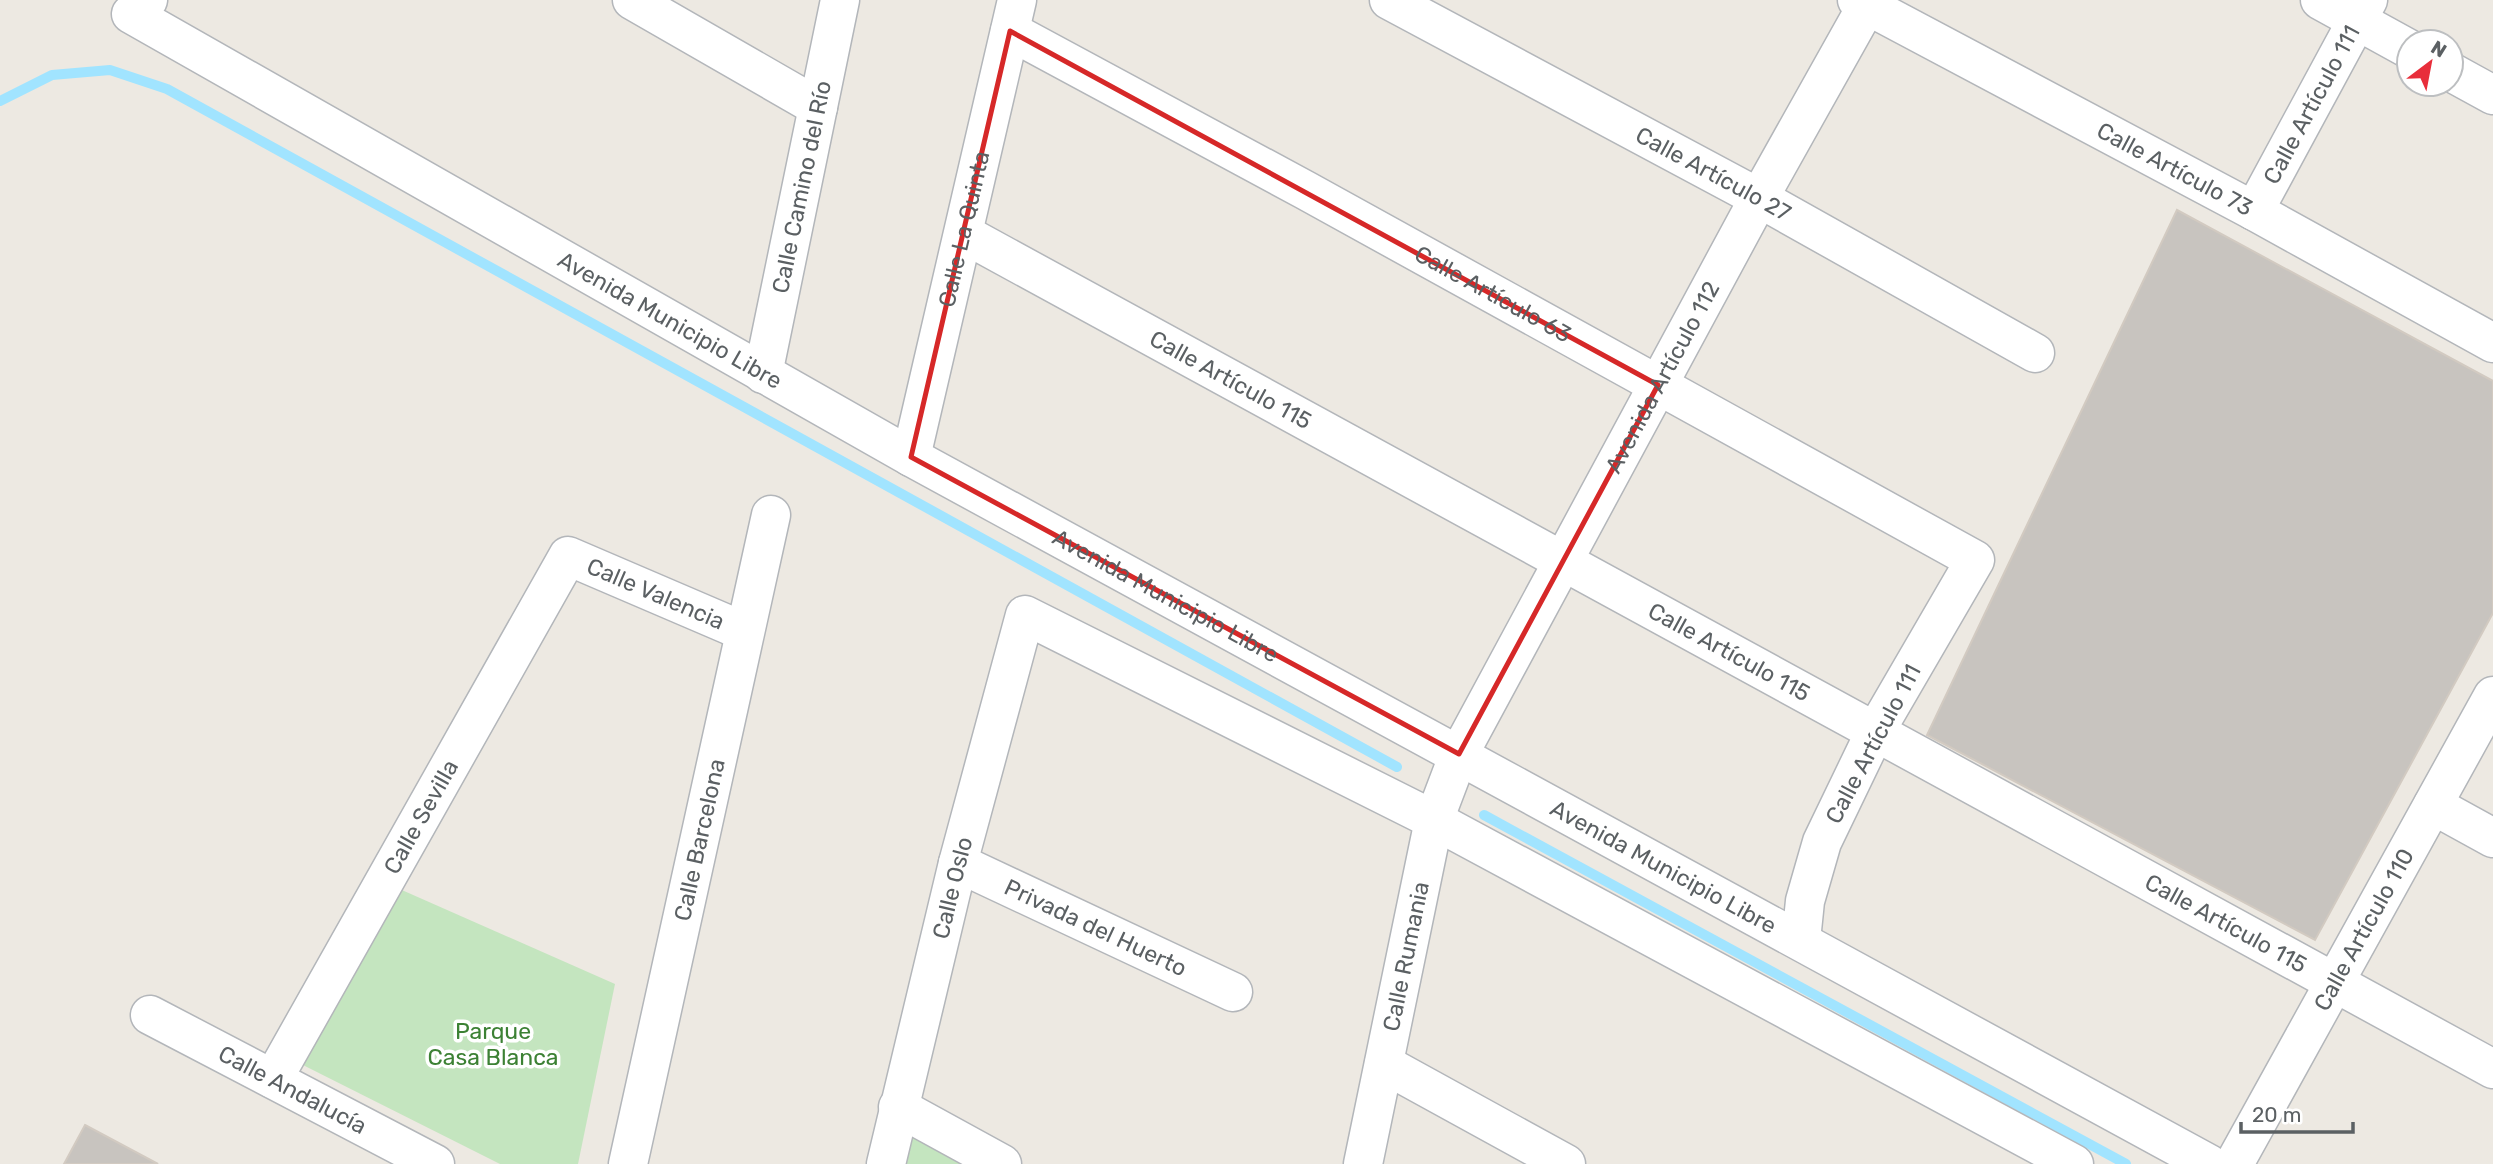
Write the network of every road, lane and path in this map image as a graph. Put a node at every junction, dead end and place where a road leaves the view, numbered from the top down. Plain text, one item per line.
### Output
1 (632, 0) edge
2 (839, 0) edge
3 (1390, 0) edge
4 (2320, 0) edge
5 (1864, 2) edge
6 (140, 7) edge
7 (2363, 10) edge
8 (1013, 15) edge
9 (2395, 37) edge
10 (2465, 80) edge
11 (2493, 95) edge
12 (818, 107) junction
13 (1759, 198) junction
14 (2255, 211) junction
15 (964, 234) junction
16 (2493, 343) edge
17 (2035, 353) dead end
18 (763, 374) junction
19 (1658, 385) junction
20 (911, 457) junction
21 (771, 515) dead end
22 (568, 556) joint
23 (1975, 560) joint
24 (1562, 561) junction
25 (743, 631) junction
26 (2493, 696) edge
27 (1875, 732) junction
28 (1459, 754) junction
29 (2432, 805) junction
30 (1434, 820) junction
31 (2493, 838) edge
32 (958, 863) junction
33 (1801, 940) junction
34 (2334, 982) junction
35 (1233, 992) dead end
36 (150, 1015) dead end
37 (1384, 1064) junction
38 (2493, 1069) edge
39 (273, 1079) junction
40 (898, 1107) junction
41 (435, 1164) edge
42 (628, 1164) edge
43 (886, 1164) edge
44 (1002, 1164) edge
45 (1363, 1164) edge
46 (1566, 1164) edge
47 (2074, 1164) edge
48 (2209, 1164) edge
49 (2234, 1164) edge

1 - 12 street
2 - 12 street, Calle Camino del Río
3 - 13 street, Calle Artículo 27
4 - 7 street
5 - 13 street, Avenida Artículo 112
5 - 14 street, Calle Artículo 73
6 - 18 street, Avenida Municipio Libre
7 - 9 street
7 - 14 street, Calle Artículo 111
8 - 15 street, Calle La Quinta
8 - 19 street, Calle Artículo 63
10 - 11 street
12 - 18 street, Calle Camino del Río
13 - 17 street, Calle Artículo 27
13 - 19 street, Avenida Artículo 112
14 - 16 street, Calle Artículo 73
15 - 20 street, Calle La Quinta
15 - 24 street, Calle Artículo 115
18 - 20 street, Avenida Municipio Libre
19 - 23 street, Calle Artículo 63
19 - 24 street, Avenida Artículo 112
20 - 28 street, Avenida Municipio Libre
21 - 25 street, Calle Barcelona
22 - 25 street, Calle Valencia
22 - 39 street, Calle Sevilla
23 - 27 street, Calle Artículo 111
24 - 27 street, Calle Artículo 115
24 - 28 street, Avenida Artículo 112
25 - 42 street, Calle Barcelona
26 - 29 street, Calle Artículo 110
27 - 33 street, Calle Artículo 111
27 - 34 street, Calle Artículo 115
28 - 30 street, Calle Rumania
28 - 33 street, Avenida Municipio Libre
29 - 31 street
29 - 34 street, Calle Artículo 110
30 - 32 street, Calle Oslo
30 - 37 street, Calle Rumania
30 - 47 street
32 - 35 street, Privada del Huerto
32 - 40 street, Calle Oslo
33 - 48 street, Avenida Municipio Libre
34 - 38 street, Calle Artículo 115
34 - 49 street, Calle Artículo 110
36 - 39 street, Calle Andalucía
37 - 45 street, Calle Rumania
37 - 46 street
39 - 41 street, Calle Andalucía
40 - 43 street, Calle Oslo
40 - 44 street

